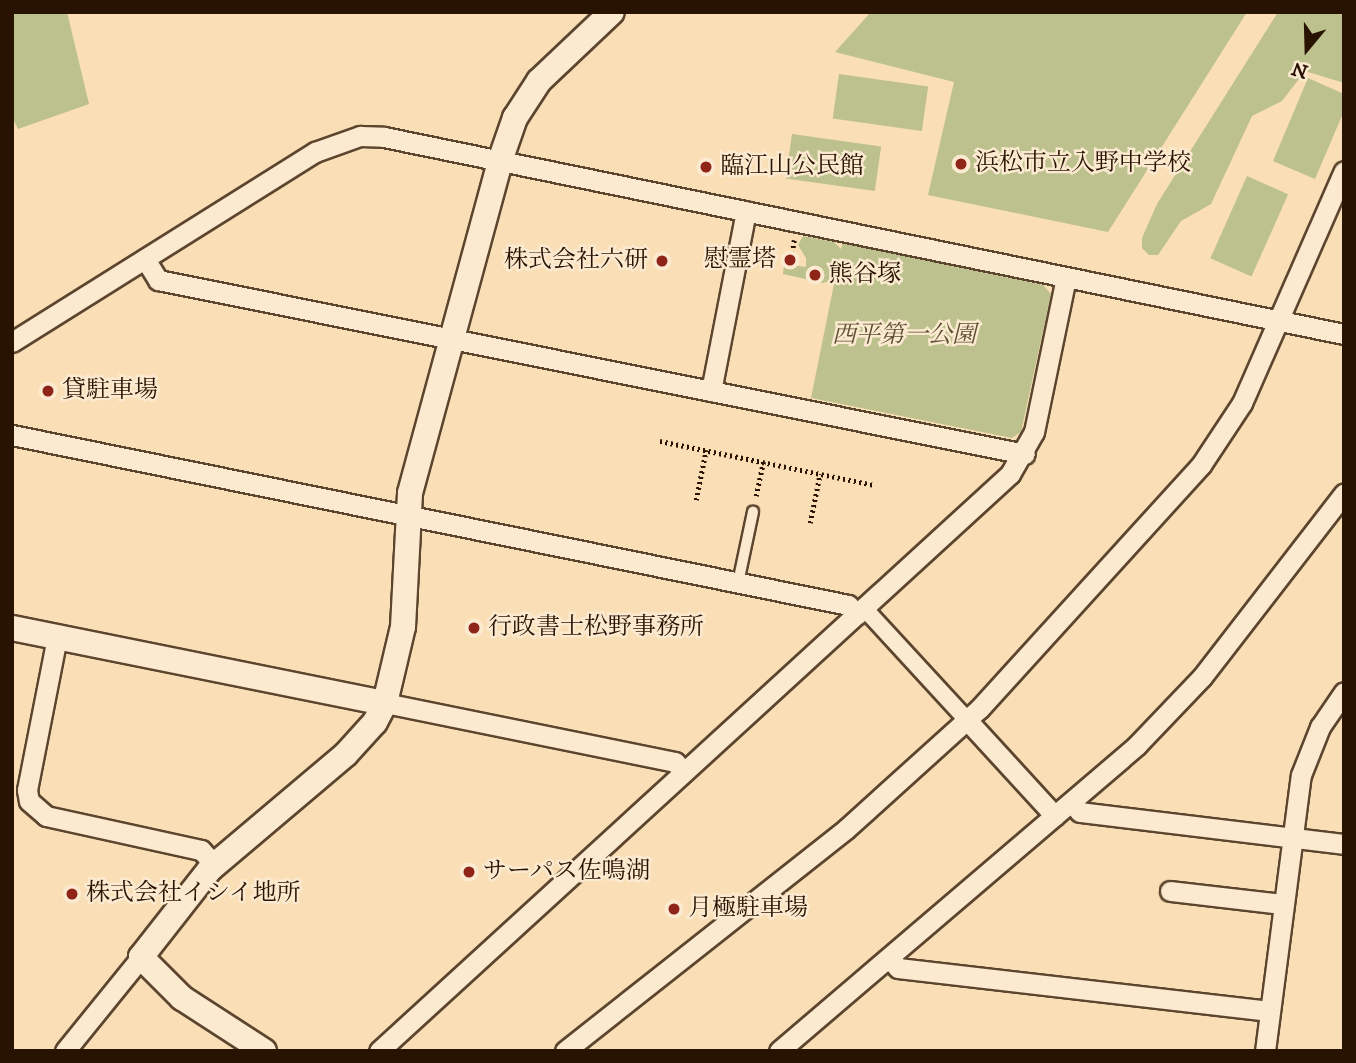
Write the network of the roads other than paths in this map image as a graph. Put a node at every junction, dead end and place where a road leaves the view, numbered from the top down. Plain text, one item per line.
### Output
1 (612, 12) edge
2 (500, 161) junction
3 (1344, 171) edge
4 (746, 211) junction
5 (145, 259) junction
6 (1066, 277) junction
7 (1280, 321) junction
8 (1344, 334) edge
9 (451, 339) junction
10 (12, 342) edge
11 (711, 391) junction
12 (12, 435) edge
13 (1025, 454) junction
14 (1344, 493) edge
15 (753, 512) road end
16 (406, 515) junction
17 (738, 583) junction
18 (860, 611) junction
19 (12, 628) edge
20 (57, 637) junction
21 (1344, 692) edge
22 (385, 702) junction
23 (967, 720) junction
24 (684, 772) junction
25 (1071, 802) junction
26 (1055, 816) junction
27 (1290, 837) junction
28 (1344, 844) edge
29 (215, 864) junction
30 (1170, 891) dead end
31 (1283, 904) junction
32 (141, 957) junction
33 (889, 958) junction
34 (1269, 1011) junction
35 (65, 1051) edge
36 (264, 1051) edge
37 (379, 1051) edge
38 (565, 1051) edge
39 (779, 1051) edge
40 (1265, 1051) edge

1 - 2 street
2 - 4 street
2 - 5 street
2 - 9 street
3 - 7 street
4 - 6 street
4 - 11 street
5 - 9 street
5 - 10 street
6 - 7 street
6 - 13 street
7 - 8 street
7 - 23 street
9 - 11 street
9 - 16 street
11 - 13 street
12 - 16 street
13 - 18 street
14 - 25 street
15 - 17 lane
16 - 17 street
16 - 22 street
17 - 18 street
18 - 23 street
18 - 24 street
19 - 20 street
20 - 22 street
20 - 29 street
21 - 27 street
22 - 24 street
22 - 29 street
23 - 26 street
23 - 38 street
24 - 37 street
25 - 26 street
25 - 27 street
26 - 33 street
27 - 28 street
27 - 31 street
29 - 32 street
30 - 31 street
31 - 34 street
32 - 35 street
32 - 36 street
33 - 34 street
33 - 39 street
34 - 40 street

